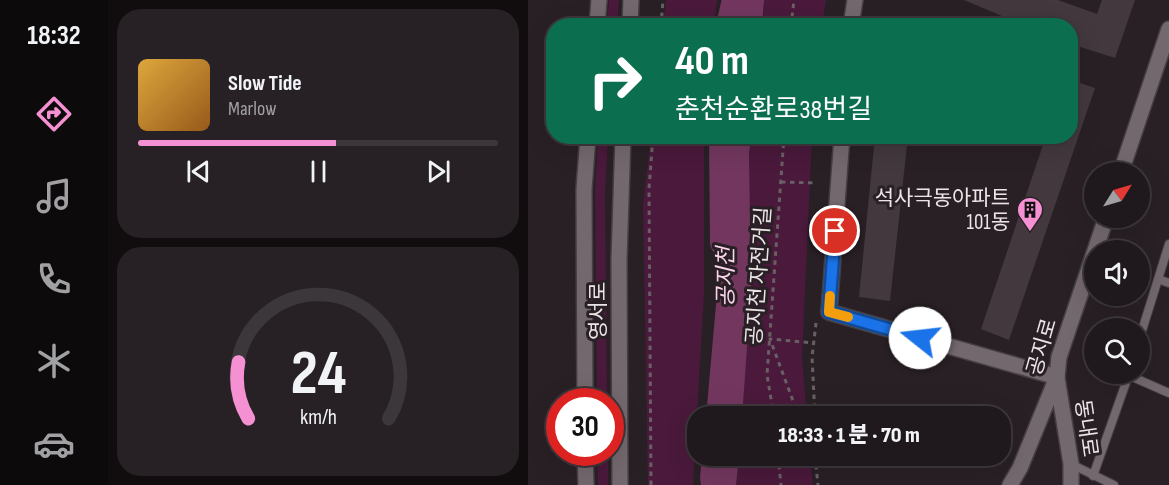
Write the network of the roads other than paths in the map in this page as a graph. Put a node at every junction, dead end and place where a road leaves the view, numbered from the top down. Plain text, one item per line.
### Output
1 (599, 0) edge
2 (631, 0) edge
3 (855, 0) edge
4 (598, 18) edge
5 (630, 18) edge
6 (852, 18) edge
7 (1169, 29) edge
8 (588, 144) edge
9 (623, 144) edge
10 (841, 144) edge
11 (1124, 162) edge
12 (1103, 228) edge
13 (1169, 244) edge
14 (1158, 279) junction
15 (1169, 283) edge
16 (1146, 318) edge
17 (1057, 377) junction
18 (1125, 384) edge
19 (1150, 384) edge
20 (585, 388) edge
21 (1169, 393) edge
22 (1071, 464) junction
23 (585, 466) edge
24 (1093, 476) junction
25 (586, 485) edge
26 (620, 485) edge
27 (1010, 485) edge
28 (1071, 485) edge
29 (1114, 485) edge

1 - 4 street
2 - 5 street
3 - 6 street
7 - 11 street
8 - 20 street, 영서로
9 - 26 street, 영서로
10 - 17 street
12 - 17 street, 공지로
13 - 14 lane
14 - 15 lane
14 - 16 lane
17 - 22 street, 동내로
17 - 27 street, 공지로
18 - 24 lane
19 - 21 lane
22 - 24 lane
22 - 28 street, 동내로
23 - 25 street
24 - 29 lane

